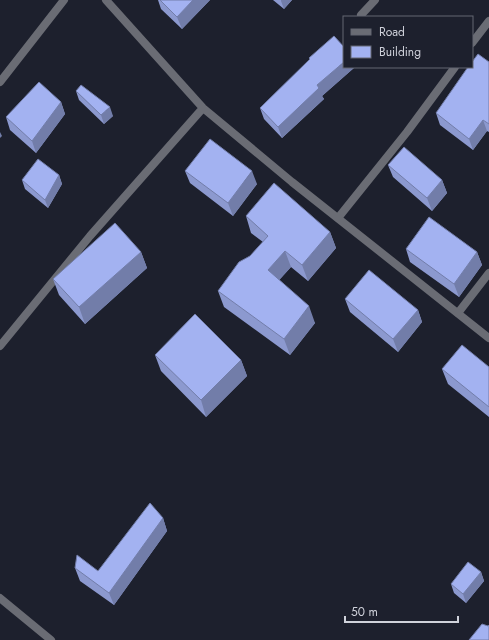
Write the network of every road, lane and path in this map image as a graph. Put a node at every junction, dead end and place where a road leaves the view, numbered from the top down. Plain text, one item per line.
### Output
1 (64, 0) edge
2 (106, 0) edge
3 (375, 0) edge
4 (361, 15) dead end
5 (489, 21) edge
6 (473, 42) edge
7 (453, 68) edge
8 (0, 82) edge
9 (203, 108) junction
10 (338, 218) junction
11 (489, 273) edge
12 (458, 313) junction
13 (489, 338) edge
14 (0, 346) edge
15 (0, 598) edge
16 (51, 640) edge

1 - 8 street
2 - 9 street
3 - 4 street
5 - 6 street
7 - 10 street
9 - 10 street
9 - 14 street
10 - 12 street
11 - 12 street
12 - 13 street
15 - 16 street

